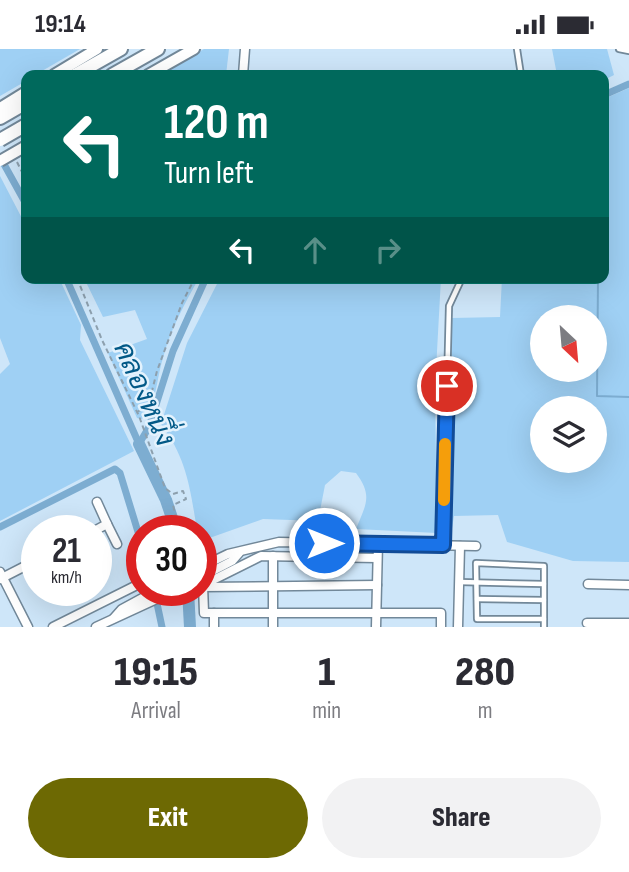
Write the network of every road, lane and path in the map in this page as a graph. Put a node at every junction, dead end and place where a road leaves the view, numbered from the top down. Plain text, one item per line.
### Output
1 (97, 49) edge
2 (121, 49) edge
3 (158, 49) edge
4 (194, 49) edge
5 (244, 49) edge
6 (517, 49) edge
7 (619, 49) edge
8 (629, 51) edge
9 (79, 59) junction
10 (62, 70) edge
11 (74, 70) edge
12 (81, 70) edge
13 (121, 70) edge
14 (157, 70) edge
15 (243, 70) edge
16 (519, 70) edge
17 (21, 96) edge
18 (21, 106) edge
19 (0, 108) edge
20 (0, 118) edge
21 (21, 128) edge
22 (0, 140) edge
23 (21, 149) edge
24 (0, 161) edge
25 (79, 284) edge
26 (192, 284) edge
27 (459, 284) edge
28 (138, 414) junction
29 (97, 502) dead end
30 (103, 515) edge
31 (175, 515) edge
32 (112, 534) edge
33 (378, 543) junction
34 (117, 544) dead end
35 (443, 545) junction
36 (460, 546) junction
37 (477, 547) dead end
38 (273, 556) junction
39 (217, 557) edge
40 (377, 558) junction
41 (219, 561) joint
42 (21, 567) edge
43 (1, 576) edge
44 (217, 580) edge
45 (459, 582) junction
46 (477, 582) junction
47 (544, 584) junction
48 (588, 584) dead end
49 (273, 585) junction
50 (377, 585) junction
51 (629, 585) edge
52 (217, 587) edge
53 (126, 590) edge
54 (477, 599) junction
55 (544, 600) junction
56 (135, 606) edge
57 (137, 606) edge
58 (204, 606) edge
59 (132, 608) junction
60 (214, 613) junction
61 (273, 613) junction
62 (376, 613) junction
63 (544, 619) junction
64 (587, 623) dead end
65 (629, 624) edge
66 (28, 627) edge
67 (53, 627) edge
68 (96, 627) edge
69 (214, 627) edge
70 (273, 627) edge
71 (376, 627) edge
72 (441, 627) edge
73 (458, 627) edge
74 (544, 627) edge

1 - 9 main road
2 - 12 main road
3 - 13 main road
4 - 14 main road
5 - 15 street
6 - 16 lane
7 - 8 lane
9 - 10 main road
9 - 11 main road
17 - 19 main road
18 - 20 main road
21 - 22 main road, bridge
23 - 24 main road, bridge
25 - 28 path
26 - 28 path
27 - 35 lane
28 - 31 path
29 - 30 street
32 - 34 street
33 - 35 street
33 - 40 street
33 - 41 street
35 - 36 street
36 - 37 street
36 - 45 street
38 - 40 street
38 - 44 street
38 - 49 street
39 - 41 path
40 - 50 street
42 - 43 street
43 - 66 street
45 - 46 lane
45 - 73 street
46 - 47 lane
46 - 47 lane
46 - 54 lane
47 - 55 lane
48 - 51 street
49 - 50 street
49 - 52 street
49 - 61 street
50 - 62 street
53 - 67 street
54 - 55 lane
54 - 63 lane
55 - 63 lane
56 - 59 street
57 - 59 street
58 - 60 street
59 - 68 street
60 - 61 street
60 - 69 street
61 - 62 street
61 - 70 street
62 - 71 street
62 - 72 street
63 - 74 lane
64 - 65 street

